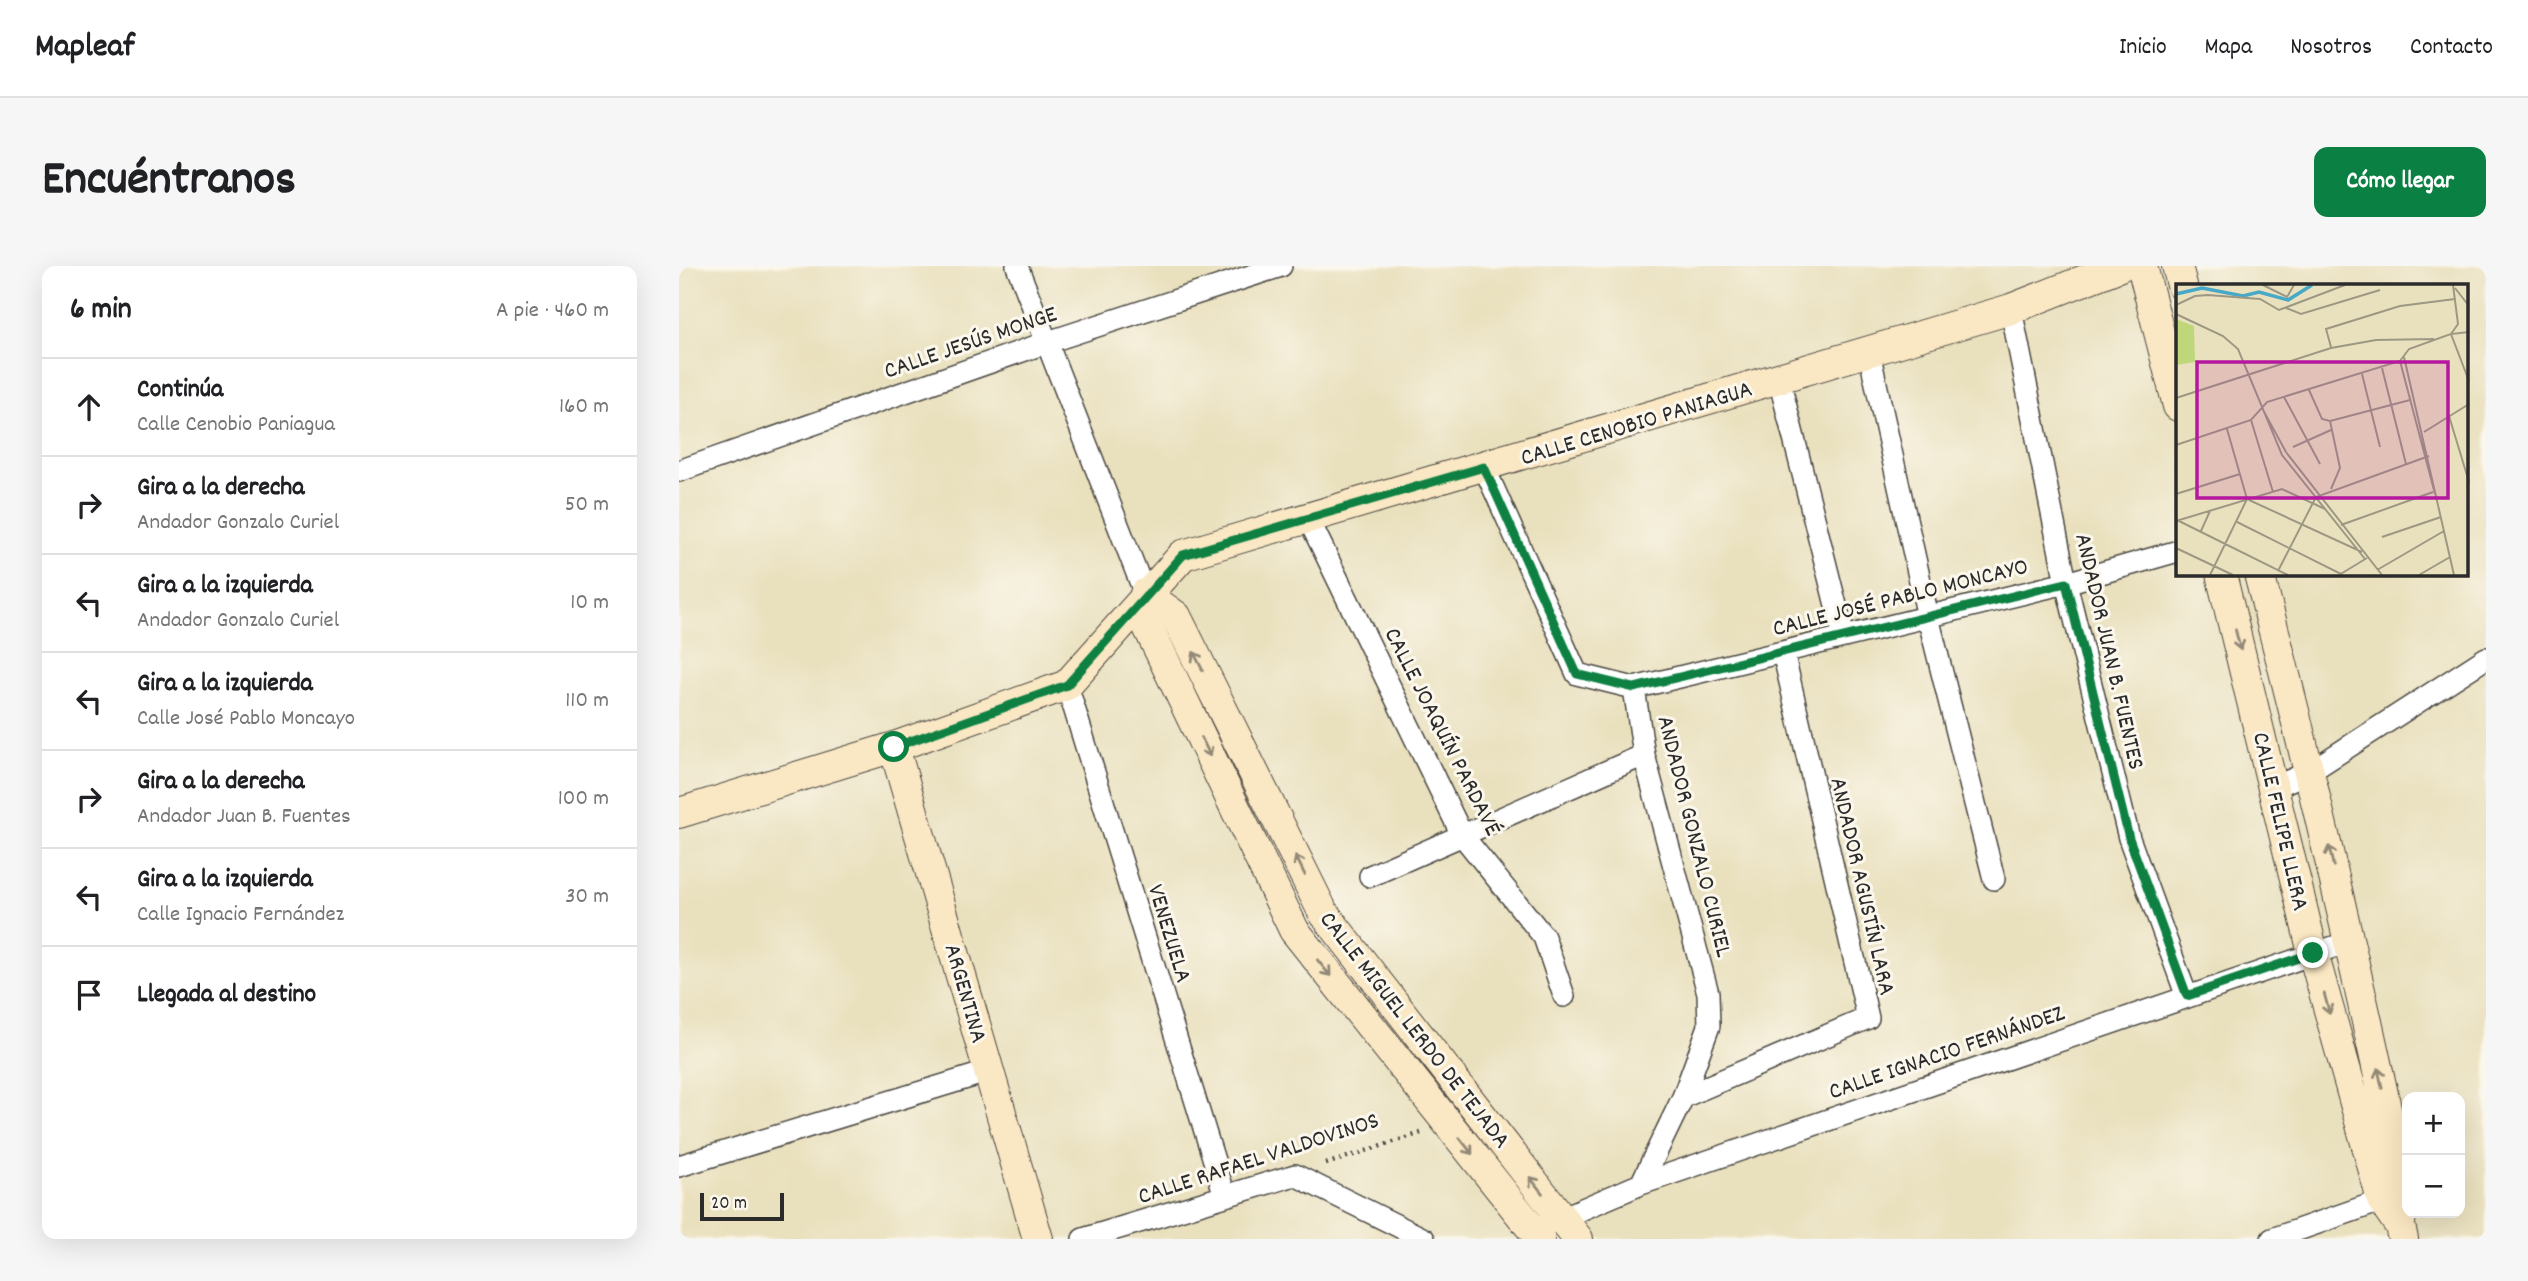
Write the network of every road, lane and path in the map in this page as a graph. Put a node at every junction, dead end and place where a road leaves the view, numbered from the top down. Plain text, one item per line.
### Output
1 (1017, 266) edge
2 (1281, 266) edge
3 (2120, 266) edge
4 (2142, 266) edge
5 (2177, 266) edge
6 (2182, 284) edge
7 (2011, 309) junction
8 (1048, 342) junction
9 (1869, 352) junction
10 (1779, 379) junction
11 (2176, 398) edge
12 (1484, 467) junction
13 (679, 471) edge
14 (1308, 518) junction
15 (2176, 552) edge
16 (2222, 576) edge
17 (2260, 576) edge
18 (2066, 583) junction
19 (1145, 594) junction
20 (1928, 617) junction
21 (1844, 637) junction
22 (1783, 652) junction
23 (2486, 659) edge
24 (1067, 685) junction
25 (1634, 688) junction
26 (894, 747) junction
27 (1644, 755) junction
28 (2311, 771) junction
29 (1259, 782) junction
30 (2275, 787) junction
31 (1229, 796) junction
32 (679, 813) edge
33 (1462, 835) junction
34 (1370, 876) dead end
35 (1994, 879) dead end
36 (1323, 912) junction
37 (1294, 930) junction
38 (2351, 941) junction
39 (2313, 953) junction
40 (1564, 996) dead end
41 (2187, 996) junction
42 (990, 1070) junction
43 (1462, 1090) junction
44 (1683, 1097) junction
45 (1442, 1116) junction
46 (679, 1166) edge
47 (1295, 1175) junction
48 (1641, 1184) junction
49 (1225, 1196) junction
50 (2392, 1197) junction
51 (1569, 1227) edge
52 (2401, 1232) edge
53 (1534, 1237) edge
54 (1038, 1239) edge
55 (1083, 1239) edge
56 (1424, 1239) edge
57 (2272, 1239) edge

1 - 8 street, CALLE MIGUEL LERDO DE TEJADA
2 - 8 street, CALLE JESÚS MONGE
3 - 7 street, CALLE CENOBIO PANIAGUA
4 - 11 street
5 - 6 street
7 - 9 street, CALLE CENOBIO PANIAGUA
7 - 18 street, ANDADOR JUAN B. FUENTES
8 - 13 street, CALLE JESÚS MONGE
8 - 19 street, CALLE MIGUEL LERDO DE TEJADA
9 - 10 street, CALLE CENOBIO PANIAGUA
9 - 20 street
10 - 12 street, CALLE CENOBIO PANIAGUA
10 - 21 street
12 - 14 street, CALLE CENOBIO PANIAGUA
12 - 25 street, ANDADOR GONZALO CURIEL
14 - 19 street, CALLE CENOBIO PANIAGUA
14 - 33 street, CALLE JOAQUÍN PARDAVÉ
15 - 18 street, CALLE JOSÉ PABLO MONCAYO
16 -> 30 street, CALLE FELIPE LLERA
17 - 28 street, CALLE FELIPE LLERA
18 - 20 street, CALLE JOSÉ PABLO MONCAYO
18 - 41 street, ANDADOR JUAN B. FUENTES
19 - 24 street, CALLE CENOBIO PANIAGUA
29 -> 19 street, CALLE MIGUEL LERDO DE TEJADA
19 -> 31 street, CALLE MIGUEL LERDO DE TEJADA
20 - 21 street, CALLE JOSÉ PABLO MONCAYO
20 - 35 street
21 - 22 street, CALLE JOSÉ PABLO MONCAYO
22 - 25 street, CALLE JOSÉ PABLO MONCAYO
22 - 44 street, ANDADOR AGUSTÍN LARA
23 - 28 street
24 - 26 street, CALLE CENOBIO PANIAGUA
24 - 49 street, VENEZUELA
25 - 27 street, ANDADOR GONZALO CURIEL
26 - 32 street, CALLE CENOBIO PANIAGUA
26 - 42 street, ARGENTINA
27 - 33 street
27 - 44 street, ANDADOR GONZALO CURIEL
28 - 30 street
38 -> 28 street, CALLE FELIPE LLERA
29 - 31 street
36 -> 29 street, CALLE MIGUEL LERDO DE TEJADA
30 - 39 street, CALLE FELIPE LLERA
31 - 37 street, CALLE MIGUEL LERDO DE TEJADA
33 - 34 street
33 - 40 street, CALLE JOAQUÍN PARDAVÉ
36 - 37 street
36 - 43 street, CALLE MIGUEL LERDO DE TEJADA
37 -> 45 street, CALLE MIGUEL LERDO DE TEJADA
38 - 39 street, CALLE IGNACIO FERNÁNDEZ
50 -> 38 street, CALLE FELIPE LLERA
39 - 41 street, CALLE IGNACIO FERNÁNDEZ
39 -> 50 street, CALLE FELIPE LLERA
41 - 48 street, CALLE IGNACIO FERNÁNDEZ
42 - 46 street
42 - 54 street, ARGENTINA
43 - 45 street
51 -> 43 street, CALLE MIGUEL LERDO DE TEJADA
44 - 48 street, ANDADOR GONZALO CURIEL
45 - 47 path, CALLE RAFAEL VALDOVINOS
45 -> 53 street, CALLE MIGUEL LERDO DE TEJADA
47 - 49 street, CALLE RAFAEL VALDOVINOS
47 - 56 street
48 - 51 street, CALLE IGNACIO FERNÁNDEZ
49 - 55 street, CALLE RAFAEL VALDOVINOS
50 - 52 street, CALLE FELIPE LLERA
50 - 57 street
51 - 53 street, CALLE IGNACIO FERNÁNDEZ

